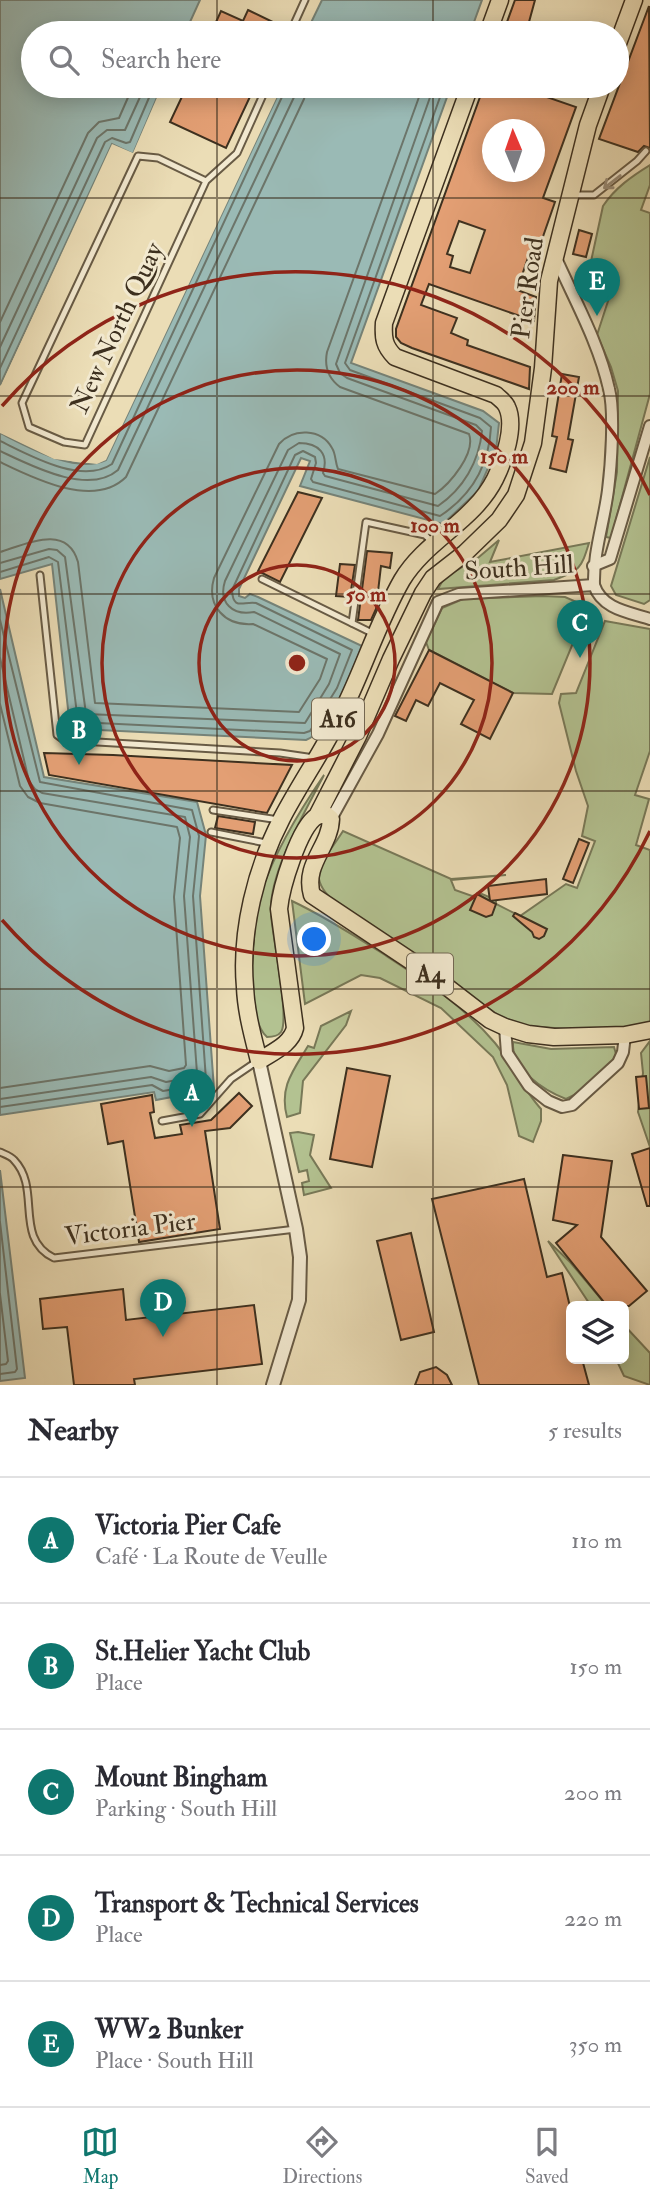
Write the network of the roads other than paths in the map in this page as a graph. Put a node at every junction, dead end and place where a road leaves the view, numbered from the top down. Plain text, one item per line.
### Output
1 (305, 0) edge
2 (500, 0) edge
3 (634, 0) edge
4 (295, 21) edge
5 (492, 21) edge
6 (626, 21) edge
7 (262, 98) edge
8 (466, 98) edge
9 (598, 98) edge
10 (646, 151) dead end
11 (206, 181) junction
12 (570, 195) junction
13 (555, 256) junction
14 (650, 426) edge
15 (433, 544) junction
16 (593, 566) junction
17 (40, 575) dead end
18 (262, 579) dead end
19 (594, 585) junction
20 (650, 619) edge
21 (352, 623) junction
22 (376, 635) junction
23 (314, 758) junction
24 (213, 810) dead end
25 (324, 817) junction
26 (281, 820) junction
27 (211, 832) dead end
28 (271, 844) junction
29 (505, 1027) junction
30 (650, 1030) edge
31 (625, 1035) junction
32 (259, 1061) junction
33 (162, 1121) dead end
34 (0, 1152) edge
35 (296, 1228) junction
36 (273, 1385) edge

1 - 4 lane
2 - 5 main road
3 - 6 main road
7 - 11 lane, New North Quay
8 - 15 main road, A16
9 - 12 main road, Pier Road / A4
10 -> 12 lane
11 - 11 lane, New North Quay
12 - 13 main road, Pier Road / A4
13 - 16 street, South Hill
13 - 25 main road, Pier Road / A4
14 - 16 street
15 - 21 lane
15 - 22 main road, A16
16 - 19 street, South Hill
17 - 23 lane
18 - 21 lane
19 - 20 street, South Hill
19 - 25 street, South Hill
21 - 22 lane
22 - 23 main road, A16
23 - 26 main road, A16
24 - 26 lane
25 - 29 main road, A4
25 - 32 main road
26 - 28 main road, A16
27 - 28 lane
28 - 32 main road, A16
29 - 31 main road, A4
29 - 31 street
30 - 31 main road, A4
32 - 33 lane
32 - 35 street
34 - 35 lane, Victoria Pier
35 - 36 street

